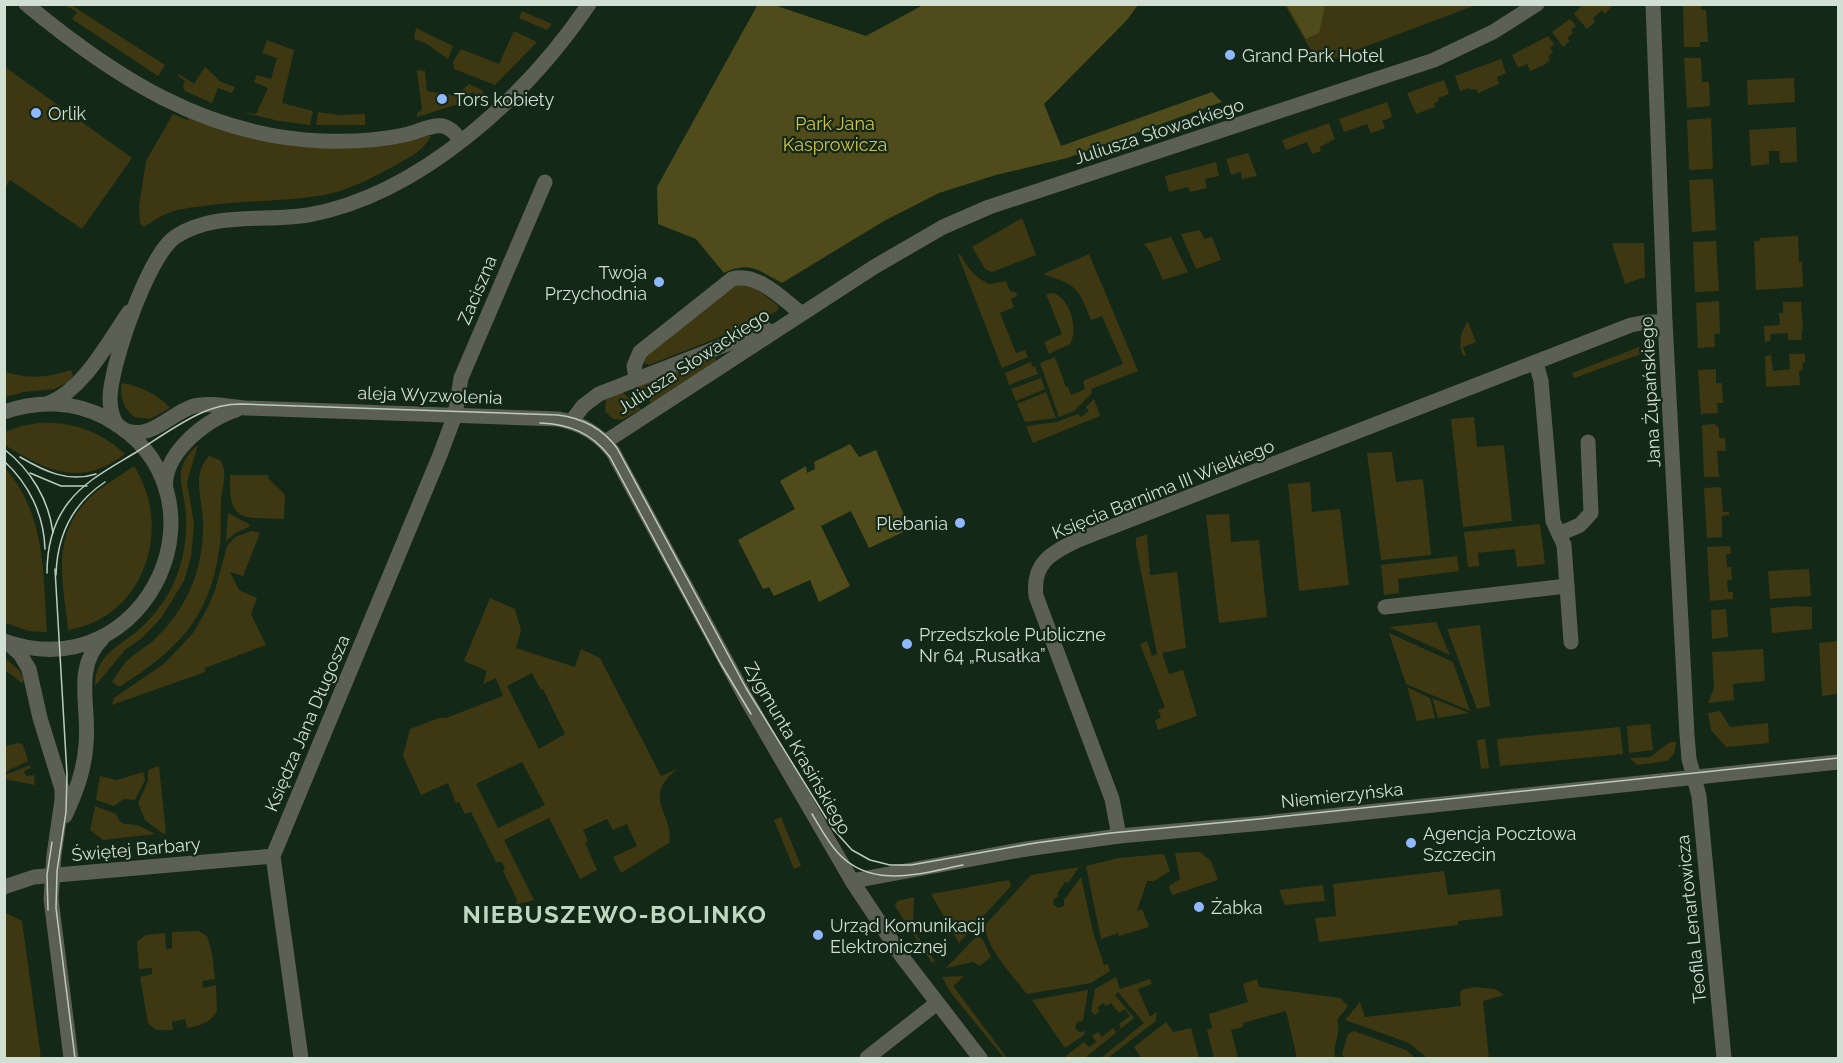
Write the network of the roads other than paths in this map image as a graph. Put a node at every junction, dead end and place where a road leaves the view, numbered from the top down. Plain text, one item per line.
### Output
1 (26, 4) edge
2 (590, 4) edge
3 (1538, 4) edge
4 (1653, 4) edge
5 (460, 140) junction
6 (545, 182) dead end
7 (137, 299) junction
8 (801, 313) junction
9 (1665, 322) junction
10 (1536, 363) junction
11 (636, 378) junction
12 (44, 404) junction
13 (246, 408) junction
14 (8, 410) edge
15 (455, 415) junction
16 (571, 422) junction
17 (121, 428) junction
18 (605, 442) junction
19 (1588, 442) dead end
20 (167, 493) junction
21 (1559, 534) junction
22 (1567, 586) junction
23 (1385, 607) dead end
24 (108, 633) junction
25 (5, 641) edge
26 (1571, 642) dead end
27 (1839, 762) edge
28 (1693, 777) junction
29 (58, 832) junction
30 (1119, 836) junction
31 (273, 856) junction
32 (52, 875) junction
33 (852, 881) junction
34 (4, 887) edge
35 (937, 1003) junction
36 (71, 1059) edge
37 (301, 1059) edge
38 (867, 1059) edge
39 (980, 1059) edge
40 (1724, 1059) edge

1 - 5 street
2 - 5 street
3 - 8 street, Juliusza Słowackiego
4 - 9 street, Jana Żupańskiego
5 - 7 street
6 - 15 street, Zaciszna
7 - 12 street
7 - 17 street
8 - 11 street, Juliusza Słowackiego
8 - 11 street, Juliusza Słowackiego
8 - 18 street, Juliusza Słowackiego
9 - 10 street, Księcia Barnima III Wielkiego
9 - 28 street, Jana Żupańskiego
10 - 21 street
10 - 30 street, Księcia Barnima III Wielkiego
11 - 16 street, Juliusza Słowackiego
12 - 14 street
12 - 17 street
13 - 15 street, aleja Wyzwolenia
13 - 17 street, aleja Wyzwolenia
13 - 20 street, aleja Wyzwolenia
15 - 16 street, aleja Wyzwolenia
15 - 31 street, Księdza Jana Długosza
16 - 18 street, aleja Wyzwolenia
17 - 20 street
18 - 33 street, Zygmunta Krasińskiego
19 - 21 street
20 - 24 street
21 - 22 street
22 - 23 street
22 - 26 street
24 - 25 street
24 - 29 street
25 - 29 street
27 - 28 street, Niemierzyńska
28 - 30 street, Niemierzyńska
28 - 40 street, Teofila Lenartowicza
29 - 32 street
30 - 33 street, Niemierzyńska
31 - 32 street, Świętej Barbary
31 - 37 street
32 - 34 street, Świętej Barbary
32 - 36 street
33 - 35 street, Zygmunta Krasińskiego
35 - 38 street
35 - 39 street, Zygmunta Krasińskiego

